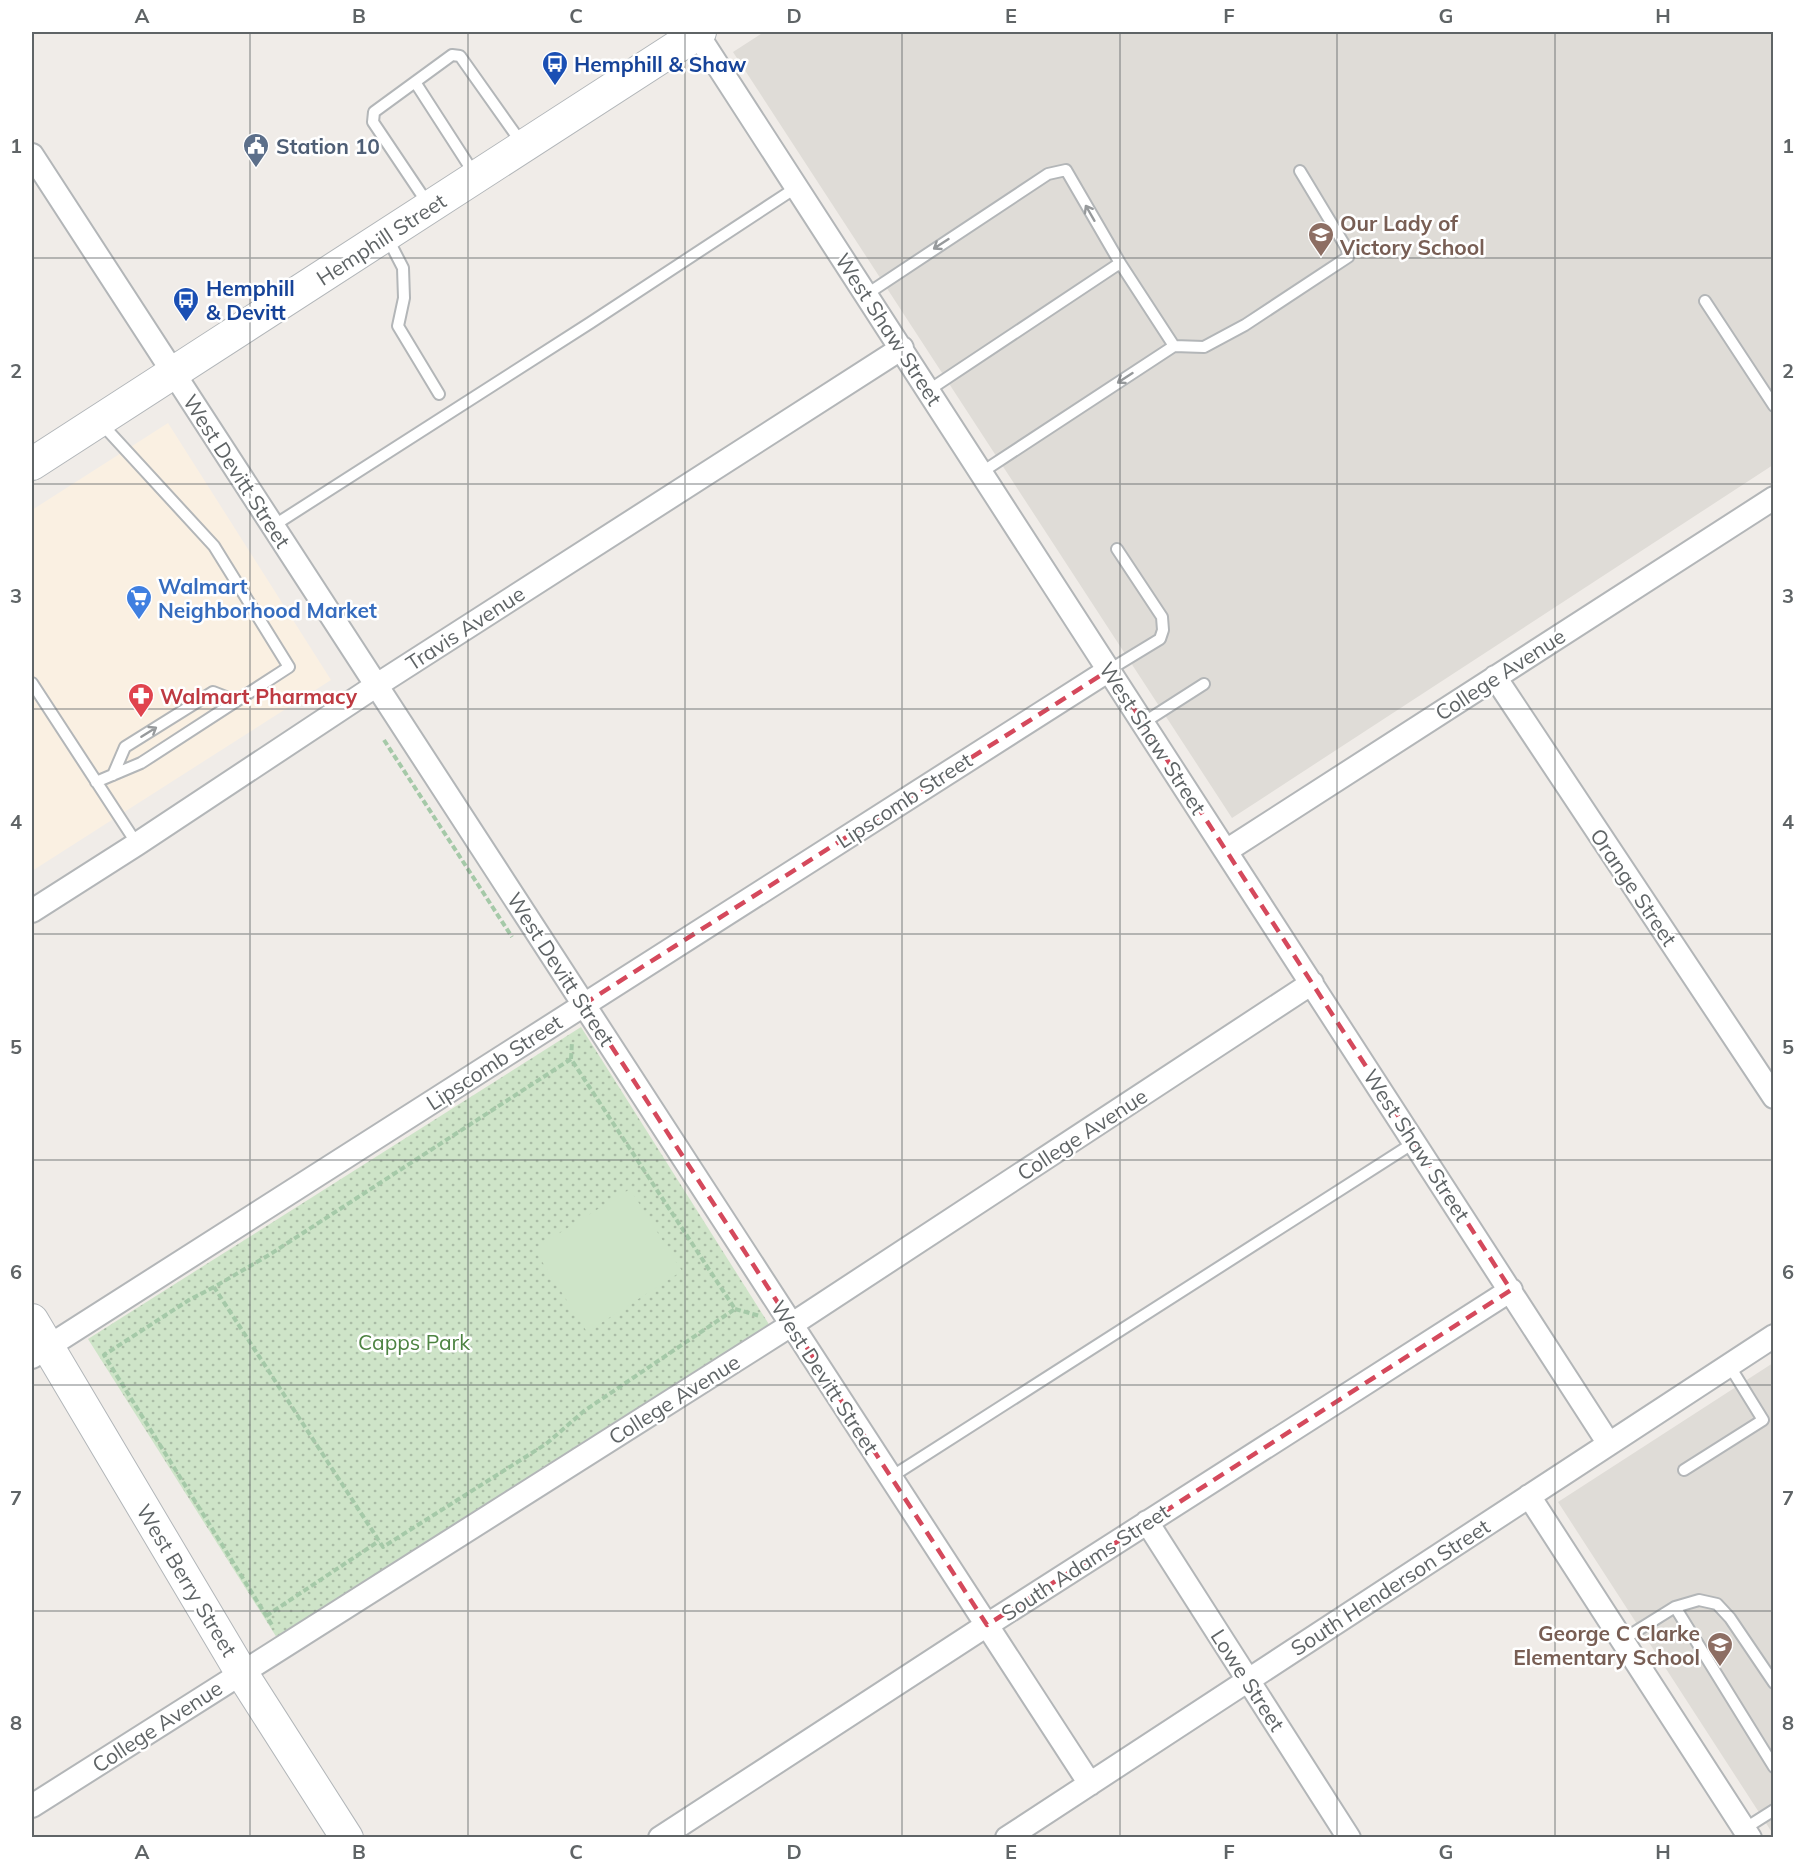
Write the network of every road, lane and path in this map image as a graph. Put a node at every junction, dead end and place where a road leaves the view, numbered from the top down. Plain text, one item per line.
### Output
1 (698, 32) edge
2 (415, 82) junction
3 (524, 146) junction
4 (32, 155) edge
5 (1300, 171) dead end
6 (477, 177) junction
7 (797, 187) junction
8 (430, 207) junction
9 (386, 236) junction
10 (1120, 263) junction
11 (867, 294) junction
12 (1705, 302) dead end
13 (1174, 346) junction
14 (902, 348) junction
15 (173, 374) junction
16 (929, 390) junction
17 (439, 394) dead end
18 (1773, 406) edge
19 (100, 421) junction
20 (32, 464) edge
21 (982, 472) junction
22 (1773, 498) edge
23 (273, 526) junction
24 (1117, 549) dead end
25 (1109, 670) junction
26 (1495, 677) junction
27 (32, 683) edge
28 (1204, 684) dead end
29 (377, 685) junction
30 (236, 701) junction
31 (1143, 723) junction
32 (113, 775) junction
33 (96, 782) junction
34 (137, 844) junction
35 (1226, 851) junction
36 (32, 911) edge
37 (1312, 983) junction
38 (584, 1004) junction
39 (572, 1042) dead end
40 (571, 1059) junction
41 (1773, 1097) edge
42 (1415, 1142) junction
43 (214, 1287) junction
44 (1512, 1290) junction
45 (32, 1320) edge
46 (791, 1325) junction
47 (1773, 1336) edge
48 (39, 1352) edge
49 (1729, 1365) junction
50 (1609, 1444) junction
51 (1684, 1470) dead end
52 (891, 1478) junction
53 (1529, 1496) junction
54 (1147, 1522) junction
55 (379, 1541) junction
56 (1675, 1607) junction
57 (266, 1616) junction
58 (272, 1625) dead end
59 (987, 1625) junction
60 (1622, 1640) junction
61 (241, 1671) junction
62 (1247, 1680) junction
63 (1773, 1683) edge
64 (1773, 1767) edge
65 (1090, 1784) junction
66 (32, 1806) edge
67 (1773, 1810) edge
68 (1747, 1833) edge
69 (341, 1836) edge
70 (660, 1838) edge
71 (1007, 1838) edge
72 (1349, 1838) edge

1 - 3 main road, Hemphill Street
1 - 7 street, West Shaw Street
2 - 3 lane
2 - 6 lane
2 - 8 lane
3 - 6 main road, Hemphill Street
4 - 15 street, West Devitt Street
5 - 13 lane
6 - 8 main road, Hemphill Street
7 - 11 street, West Shaw Street
7 - 23 lane
8 - 9 main road, Hemphill Street
9 - 15 main road, Hemphill Street
9 - 17 lane
10 -> 11 lane
10 - 13 lane
10 - 16 lane
11 - 14 street, West Shaw Street
12 - 18 lane
13 -> 21 lane
14 - 16 street, West Shaw Street
14 - 29 street, Travis Avenue
15 - 19 main road, Hemphill Street
15 - 23 street, West Devitt Street
16 - 21 street, West Shaw Street
19 - 20 main road, Hemphill Street
19 - 30 lane
21 - 25 street, West Shaw Street
22 - 26 street, College Avenue
23 - 29 street, West Devitt Street
24 - 25 lane
25 - 31 street, West Shaw Street
25 - 38 street, Lipscomb Street
26 - 35 street, College Avenue
26 - 41 street, Orange Street
27 - 33 lane
28 - 31 lane
29 - 34 street, Travis Avenue
29 - 38 street, West Devitt Street
30 - 32 lane
32 -> 30 lane
31 - 35 street, West Shaw Street
32 - 33 lane
33 - 34 lane
34 - 36 street, Travis Avenue
35 - 37 street, West Shaw Street
37 - 42 street, West Shaw Street
37 - 46 street, College Avenue
38 - 46 street, West Devitt Street
38 - 48 street, Lipscomb Street
39 - 40 path
40 - 43 path
40 - 55 path
42 - 44 street, West Shaw Street
42 - 52 lane
43 - 55 path
43 - 57 path
44 - 50 street, West Shaw Street
44 - 54 street, South Adams Street
45 - 48 main road, West Berry Street
46 - 52 street, West Devitt Street
46 - 61 street, College Avenue
47 - 49 street, South Henderson Street
48 - 61 main road, West Berry Street
49 - 50 street, South Henderson Street
49 - 51 lane
50 - 53 street, South Henderson Street
52 - 59 street, West Devitt Street
53 - 60 street
53 - 62 street, South Henderson Street
54 - 59 street, South Adams Street
54 - 62 street, Lowe Street
55 - 57 path
56 - 60 lane
56 - 63 lane
56 - 64 lane
57 - 58 path
59 - 65 street, West Devitt Street
59 - 70 street, South Adams Street
60 - 68 street
61 - 66 street, College Avenue
61 - 69 main road, West Berry Street
62 - 65 street, South Henderson Street
62 - 72 street, Lowe Street
65 - 71 street, South Henderson Street
67 - 68 lane

